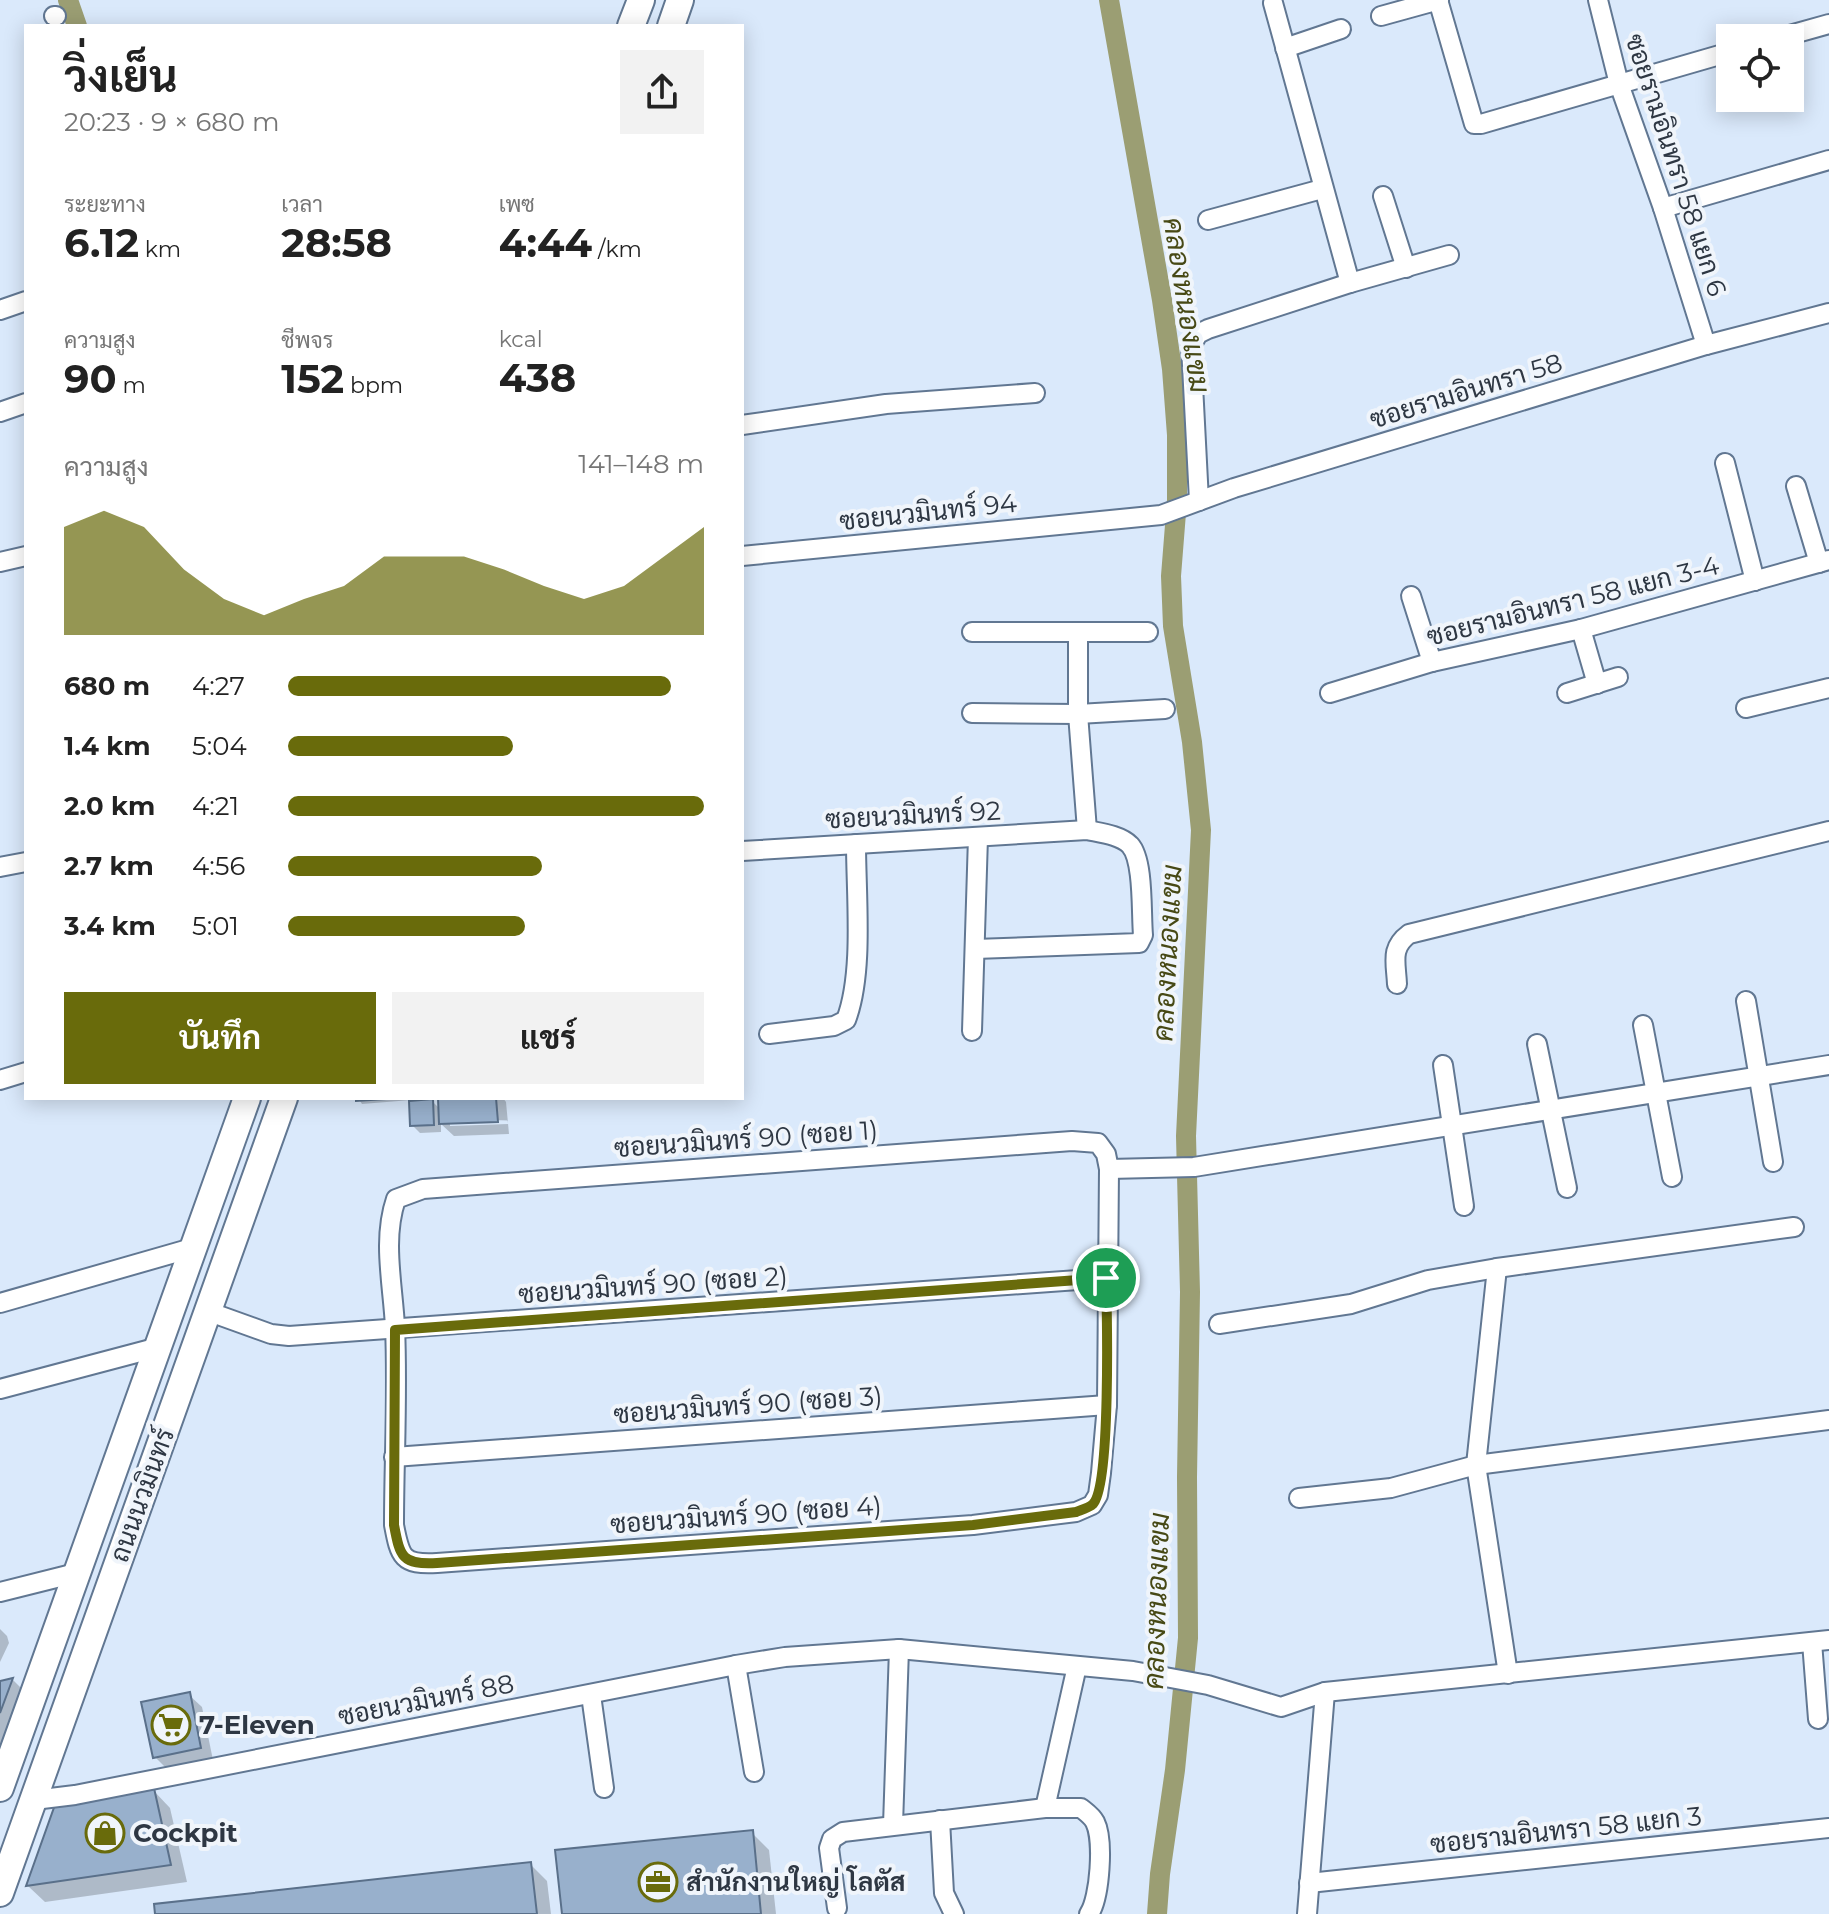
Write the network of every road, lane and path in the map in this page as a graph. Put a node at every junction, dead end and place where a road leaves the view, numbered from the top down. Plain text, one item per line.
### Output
1 (641, 0) edge
2 (680, 0) edge
3 (1438, 0) edge
4 (1598, 0) edge
5 (1273, 3) dead end
6 (1381, 16) dead end
7 (632, 24) edge
8 (672, 24) edge
9 (1829, 24) edge
10 (1341, 29) dead end
11 (1804, 31) edge
12 (1285, 48) junction
13 (1716, 56) edge
14 (1619, 84) junction
15 (1829, 160) edge
16 (1322, 189) junction
17 (1383, 196) dead end
18 (1663, 208) junction
19 (1208, 220) dead end
20 (1449, 255) dead end
21 (1406, 268) junction
22 (1350, 283) junction
23 (24, 302) edge
24 (0, 310) edge
25 (1829, 313) edge
26 (1706, 345) junction
27 (1035, 393) dead end
28 (24, 404) edge
29 (0, 412) edge
30 (744, 425) edge
31 (1725, 463) dead end
32 (1796, 486) dead end
33 (1196, 502) junction
34 (1119, 519) joint
35 (24, 556) edge
36 (744, 556) edge
37 (1824, 561) edge
38 (0, 562) edge
39 (1755, 581) junction
40 (1411, 596) dead end
41 (1581, 629) junction
42 (972, 632) dead end
43 (1078, 632) junction
44 (1148, 632) dead end
45 (1432, 662) junction
46 (1618, 677) dead end
47 (1597, 684) junction
48 (1829, 688) edge
49 (1330, 693) dead end
50 (1567, 693) dead end
51 (1746, 708) dead end
52 (1165, 709) dead end
53 (972, 713) dead end
54 (1078, 714) junction
55 (1087, 830) junction
56 (1829, 831) edge
57 (978, 837) junction
58 (856, 844) junction
59 (744, 851) edge
60 (24, 862) edge
61 (0, 867) edge
62 (975, 949) junction
63 (1397, 984) dead end
64 (1746, 1001) dead end
65 (1643, 1025) dead end
66 (972, 1031) dead end
67 (769, 1034) dead end
68 (1537, 1044) dead end
69 (1443, 1065) dead end
70 (1829, 1065) edge
71 (24, 1073) edge
72 (1759, 1077) junction
73 (0, 1080) edge
74 (1656, 1093) junction
75 (246, 1100) edge
76 (283, 1100) edge
77 (1550, 1110) junction
78 (1452, 1126) junction
79 (1773, 1162) dead end
80 (1109, 1169) junction
81 (1672, 1177) dead end
82 (1567, 1188) dead end
83 (1464, 1206) dead end
84 (1794, 1227) dead end
85 (192, 1248) junction
86 (1497, 1268) junction
87 (1106, 1278) junction
88 (0, 1303) edge
89 (207, 1311) junction
90 (1219, 1324) dead end
91 (395, 1330) junction
92 (155, 1348) junction
93 (0, 1389) edge
94 (1107, 1405) junction
95 (1829, 1420) edge
96 (394, 1457) junction
97 (1476, 1465) junction
98 (1299, 1498) dead end
99 (76, 1573) junction
100 (0, 1592) edge
101 (1821, 1641) edge
102 (899, 1649) junction
103 (736, 1665) junction
104 (1077, 1666) junction
105 (1508, 1674) junction
106 (1325, 1692) junction
107 (591, 1695) junction
108 (1818, 1719) dead end
109 (754, 1772) dead end
110 (604, 1788) dead end
111 (0, 1789) edge
112 (34, 1800) junction
113 (1045, 1808) junction
114 (940, 1820) junction
115 (893, 1825) junction
116 (1829, 1828) edge
117 (1309, 1883) junction
118 (0, 1893) edge
119 (837, 1908) dead end
120 (954, 1914) edge
121 (1089, 1914) edge
122 (1307, 1914) edge

1 - 7 main road
2 - 8 main road
3 - 6 street
3 - 14 street
4 - 14 street, ซอยรามอินทรา 58 แยก 6
5 - 12 street
9 - 11 street
10 - 12 street
12 - 16 street
13 - 14 street
14 - 18 street, ซอยรามอินทรา 58 แยก 6
15 - 18 street
16 - 19 street
16 - 22 street
17 - 21 street
18 - 26 street, ซอยรามอินทรา 58 แยก 6
20 - 21 street
21 - 22 street
22 - 33 street
23 - 24 street
25 - 26 street, ซอยรามอินทรา 58
26 - 33 street, ซอยรามอินทรา 58
27 - 30 street
28 - 29 street
31 - 39 street
32 - 37 street
33 - 34 street, ซอยรามอินทรา 58
34 - 36 street, ซอยนวมินทร์ 94
35 - 38 street
37 - 39 street, ซอยรามอินทรา 58 แยก 3-4
39 - 41 street, ซอยรามอินทรา 58 แยก 3-4
40 - 45 street
41 - 45 street, ซอยรามอินทรา 58 แยก 3-4
41 - 47 street
42 - 43 street
43 - 44 street
43 - 54 street
45 - 49 street, ซอยรามอินทรา 58 แยก 3-4
46 - 47 street
47 - 50 street
48 - 51 street
52 - 54 street
53 - 54 street
54 - 55 street
55 - 57 street, ซอยนวมินทร์ 92
55 - 62 street, ซอยนวมินทร์ 92
56 - 63 street
57 - 58 street, ซอยนวมินทร์ 92
57 - 62 street
58 - 59 street, ซอยนวมินทร์ 92
58 - 67 street
60 - 61 street
62 - 66 street
64 - 72 street
65 - 74 street
68 - 77 street
69 - 78 street
70 - 72 street
71 - 73 street
72 - 74 street
72 - 79 street
74 - 77 street
74 - 81 street
75 - 85 main road, ถนนนวมินทร์
76 - 89 main road, ถนนนวมินทร์
77 - 78 street
77 - 82 street
78 - 80 street
78 - 83 street
80 - 87 street
80 - 91 street, ซอยนวมินทร์ 90 (ซอย 1)
84 - 86 street
85 - 88 street
85 - 92 main road, ถนนนวมินทร์
86 - 90 street
86 - 97 street
87 - 91 street, ซอยนวมินทร์ 90 (ซอย 2)
87 - 94 street
89 - 91 street, ซอยนวมินทร์ 90 (ซอย 2)
89 - 112 main road, ถนนนวมินทร์
91 - 96 street
92 - 93 street
92 - 99 main road, ถนนนวมินทร์
94 - 96 street, ซอยนวมินทร์ 90 (ซอย 3)
94 - 96 street, ซอยนวมินทร์ 90 (ซอย 4)
95 - 97 street
97 - 98 street
97 - 105 street
99 - 100 street
99 - 111 main road, ถนนนวมินทร์
101 - 105 street, ซอยนวมินทร์ 88
101 - 108 street
102 - 103 street, ซอยนวมินทร์ 88
102 - 104 street, ซอยนวมินทร์ 88
102 - 115 street
103 - 107 street, ซอยนวมินทร์ 88
103 - 109 street
104 - 106 street, ซอยนวมินทร์ 88
104 - 113 street
105 - 106 street, ซอยนวมินทร์ 88
106 - 117 street
107 - 110 street
107 - 112 street, ซอยนวมินทร์ 88
111 - 112 main road
112 - 118 main road, ถนนนวมินทร์
113 - 114 street
113 - 121 street
114 - 115 street
114 - 120 street
115 - 119 street
116 - 117 street, ซอยรามอินทรา 58 แยก 3
117 - 122 street

